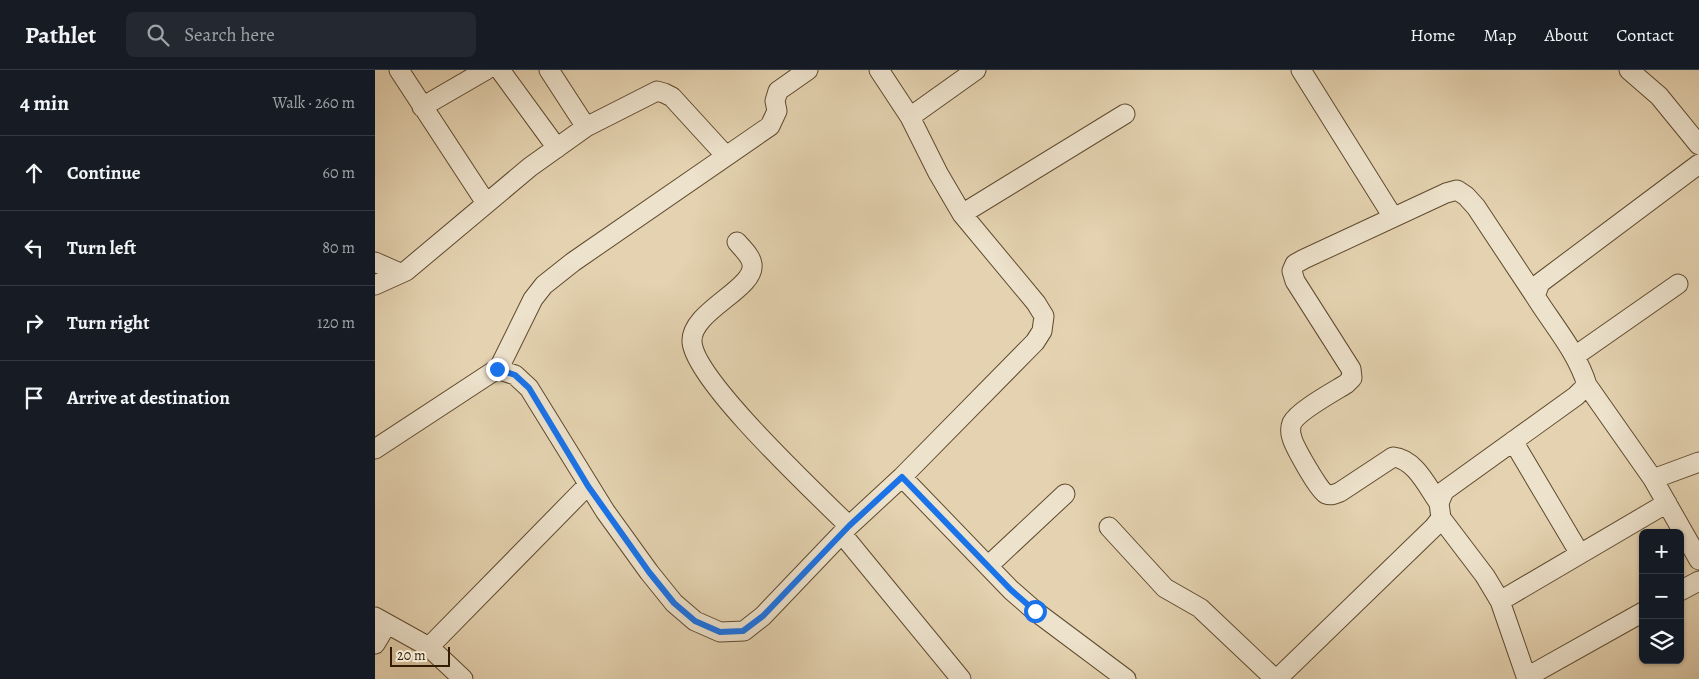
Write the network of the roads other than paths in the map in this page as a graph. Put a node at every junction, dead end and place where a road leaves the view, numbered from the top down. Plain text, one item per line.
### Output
1 (399, 70) edge
2 (486, 70) edge
3 (500, 70) edge
4 (549, 70) edge
5 (808, 70) edge
6 (879, 70) edge
7 (976, 70) edge
8 (1301, 70) edge
9 (1633, 71) edge
10 (422, 107) junction
11 (1125, 114) dead end
12 (911, 117) junction
13 (586, 127) junction
14 (1699, 146) edge
15 (557, 148) junction
16 (726, 156) junction
17 (1699, 164) edge
18 (486, 203) junction
19 (962, 214) junction
20 (1393, 217) junction
21 (737, 242) dead end
22 (375, 262) edge
23 (400, 274) junction
24 (1678, 284) dead end
25 (375, 285) edge
26 (1535, 296) junction
27 (1575, 356) junction
28 (498, 370) junction
29 (1587, 385) junction
30 (1513, 441) junction
31 (375, 449) edge
32 (1699, 462) edge
33 (902, 477) junction
34 (1653, 479) junction
35 (588, 486) junction
36 (1065, 494) dead end
37 (1667, 503) junction
38 (1440, 510) junction
39 (1109, 527) dead end
40 (845, 530) junction
41 (1579, 554) junction
42 (1699, 560) edge
43 (988, 566) junction
44 (1699, 581) edge
45 (1684, 589) edge
46 (1500, 601) junction
47 (1639, 614) edge
48 (381, 620) edge
49 (375, 644) edge
50 (429, 646) junction
51 (1527, 678) edge
52 (463, 679) edge
53 (961, 679) edge
54 (1126, 679) edge
55 (1276, 679) edge

1 - 10 street
2 - 10 street
3 - 15 street
4 - 13 street
5 - 16 street
6 - 12 street
7 - 12 street
8 - 20 street
9 - 14 street
10 - 18 street
11 - 19 street
12 - 19 street
13 - 15 street
13 - 16 street
15 - 18 street
16 - 28 street
17 - 26 street
18 - 23 street
19 - 33 street
20 - 26 street
20 - 38 street
21 - 40 street
22 - 23 street
23 - 25 street
24 - 27 street
26 - 27 street
27 - 29 street
28 - 31 street
28 - 35 street
29 - 30 street
29 - 34 street
30 - 38 street
30 - 41 street
32 - 34 street
33 - 40 street
33 - 43 street
34 - 37 street
35 - 40 street
35 - 50 street
36 - 43 street
37 - 41 street
37 - 42 street
38 - 46 street
38 - 55 street
39 - 55 street
40 - 53 street
41 - 46 street
43 - 54 street
44 - 45 street
46 - 51 street
47 - 51 street
48 - 49 street
48 - 50 street
50 - 52 street

